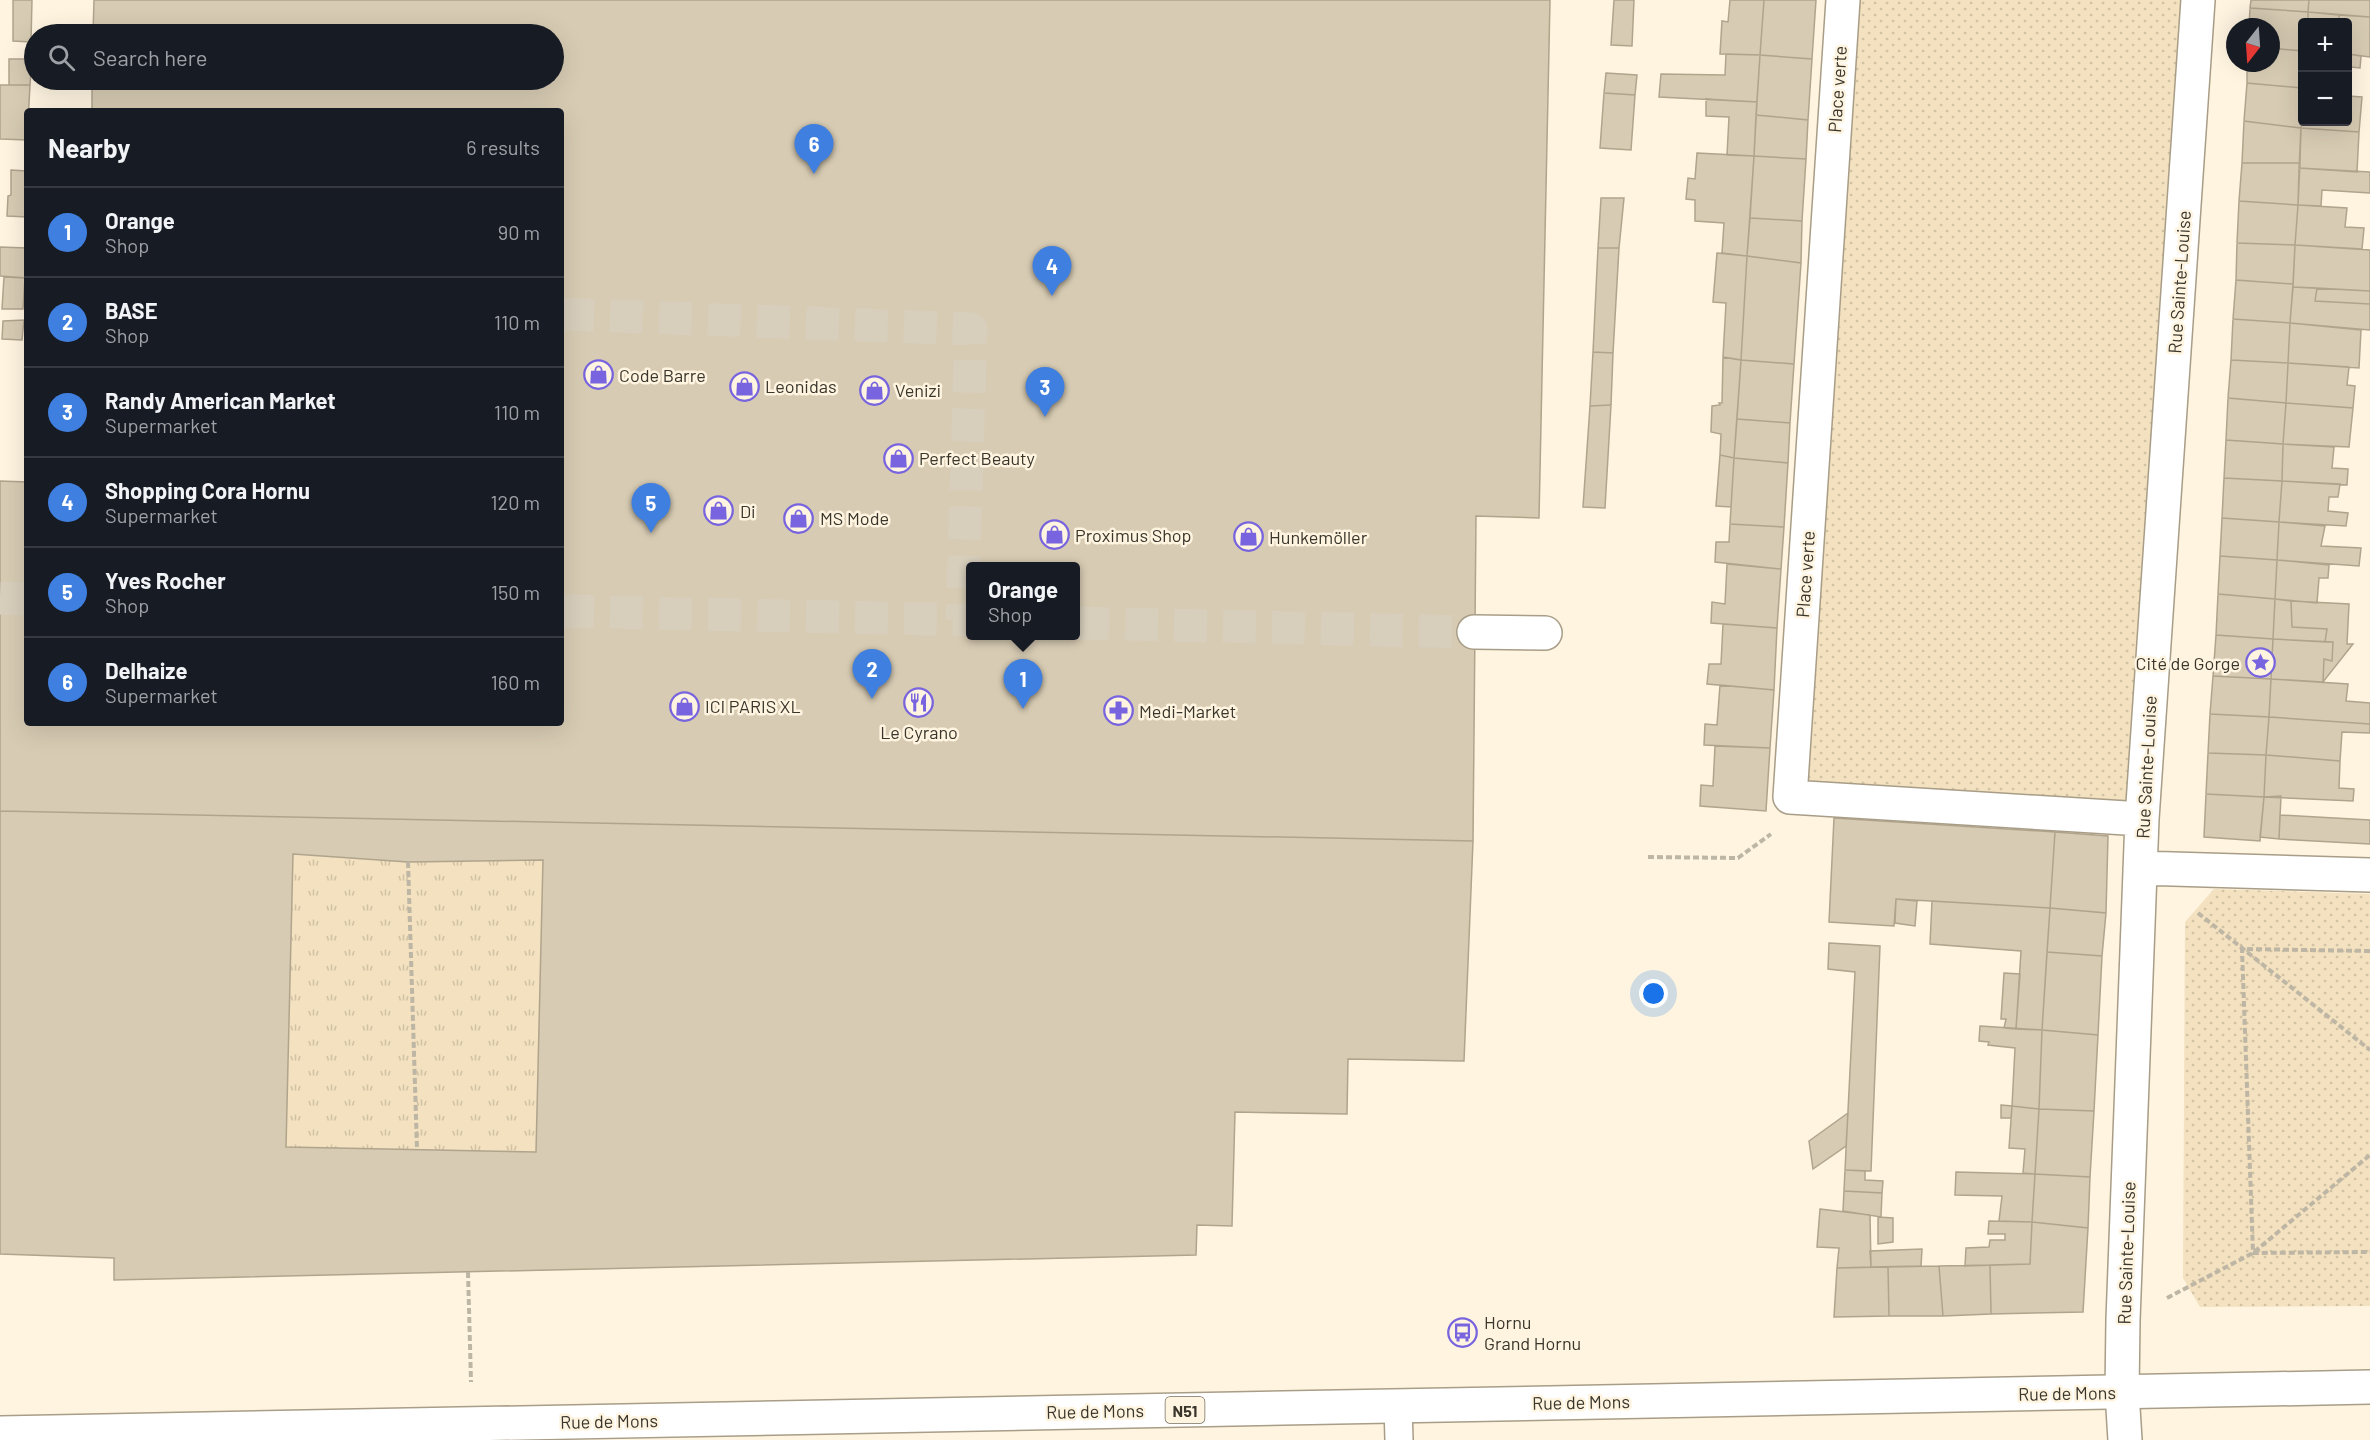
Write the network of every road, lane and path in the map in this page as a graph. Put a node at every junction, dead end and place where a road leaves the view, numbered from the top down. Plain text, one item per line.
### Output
1 (1843, 0) edge
2 (2198, 0) edge
3 (1474, 632) tunnel mouth
4 (1545, 633) dead end
5 (1790, 797) junction
6 (2142, 819) junction
7 (1648, 857) dead end
8 (408, 862) dead end
9 (2140, 868) junction
10 (2370, 875) edge
11 (2196, 912) dead end
12 (2242, 949) junction
13 (2370, 951) edge
14 (2370, 1050) edge
15 (417, 1149) dead end
16 (2370, 1155) edge
17 (2370, 1252) edge
18 (2253, 1253) junction
19 (468, 1272) dead end
20 (2123, 1320) junction
21 (2370, 1387) edge
22 (2122, 1392) junction
23 (1398, 1405) junction
24 (472, 1424) junction
25 (0, 1433) edge
26 (1399, 1440) edge
27 (2125, 1440) edge

1 - 5 street, Place verte
2 - 6 street, Rue Sainte-Louise
3 - 4 street
5 - 6 street
5 - 7 path
6 - 9 street, Rue Sainte-Louise
8 - 15 path
9 - 10 street
9 - 20 street, Rue Sainte-Louise
11 - 12 path
12 - 13 path
12 - 14 path
12 - 18 path
16 - 18 path
17 - 18 path
18 - 20 path
19 - 24 path
20 - 22 street, Rue Sainte-Louise
21 - 22 street, Rue de Mons / N51
22 - 23 street, Rue de Mons / N51
22 - 27 street, Rue Sainte-Louise
23 - 24 street, Rue de Mons / N51
23 - 26 lane
24 - 25 street, Rue de Mons / N51

